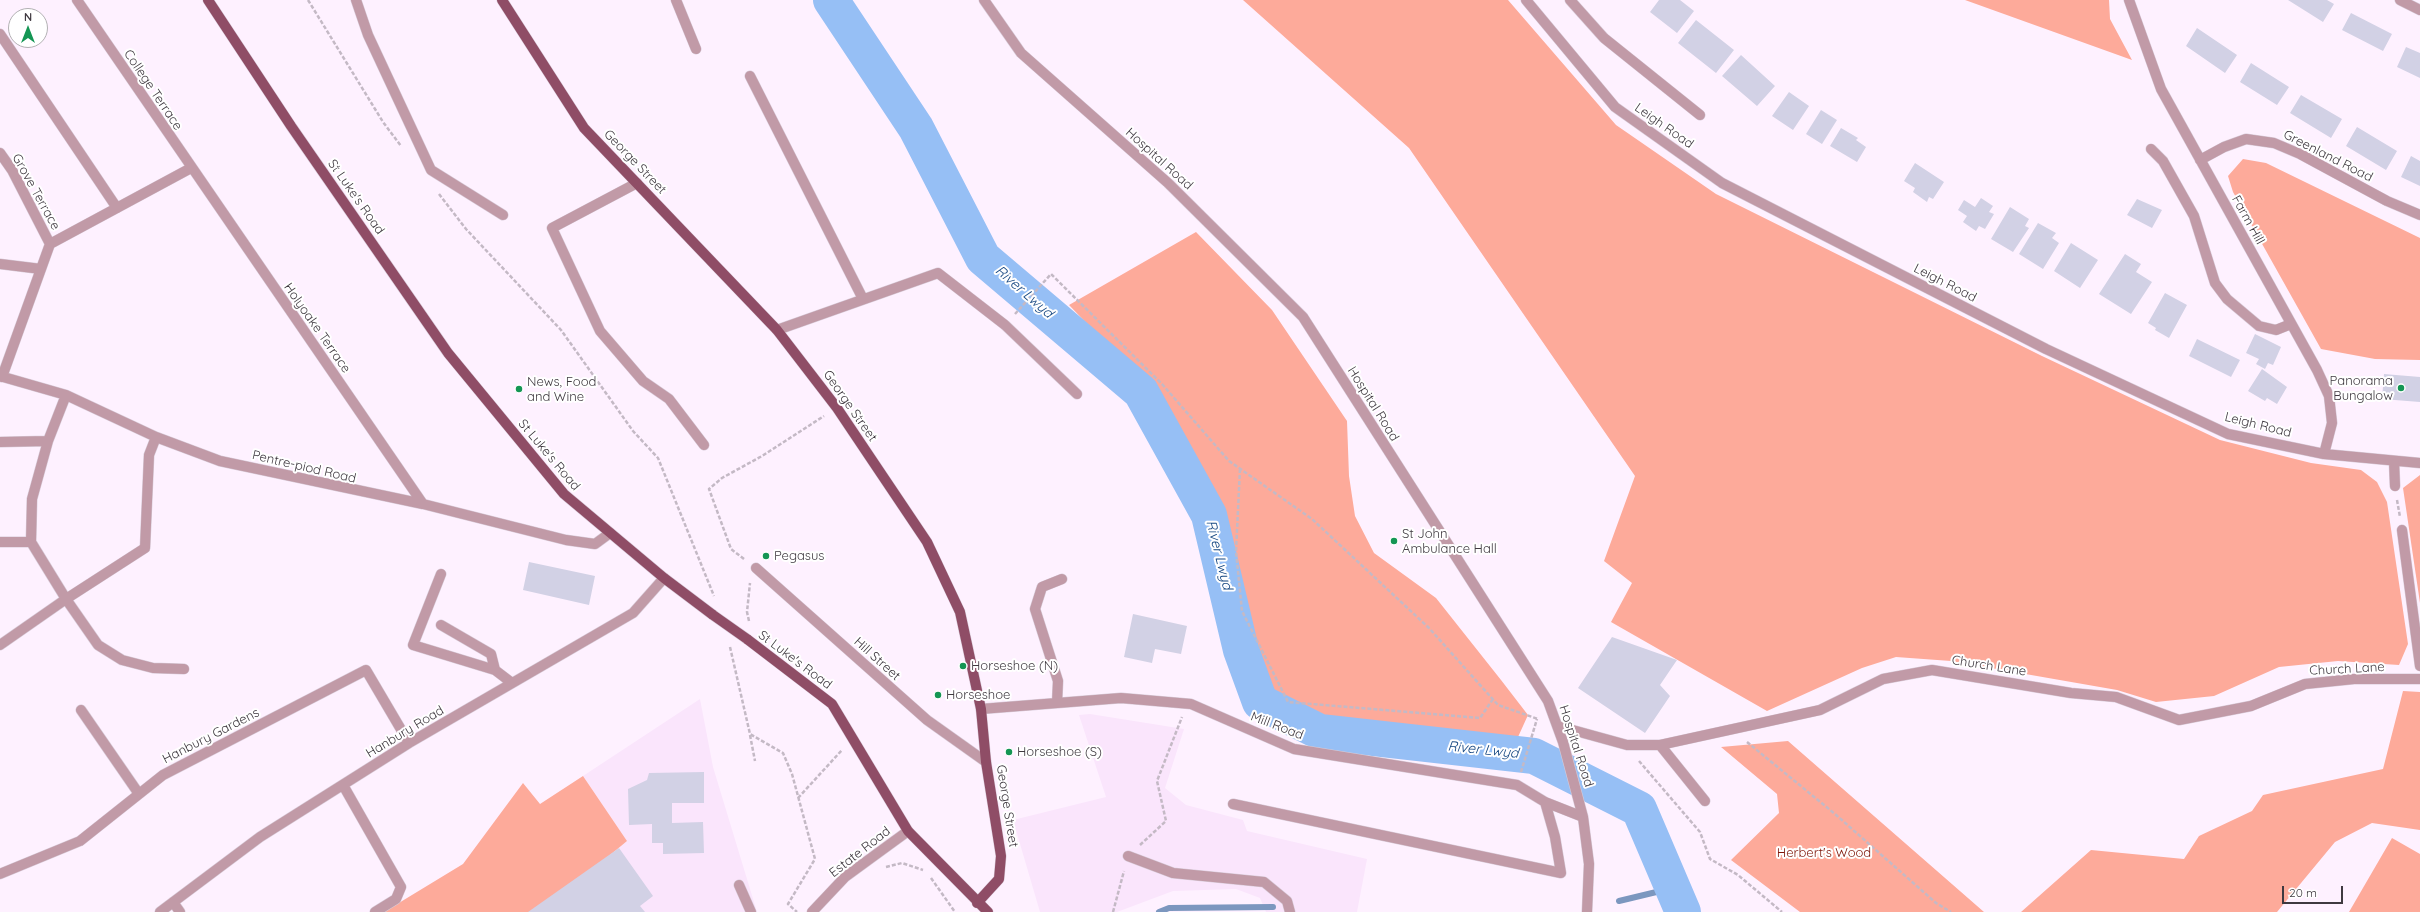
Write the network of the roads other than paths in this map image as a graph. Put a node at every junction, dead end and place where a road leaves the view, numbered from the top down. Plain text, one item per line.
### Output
1 (77, 0) edge
2 (208, 0) edge
3 (356, 0) edge
4 (502, 0) edge
5 (676, 0) edge
6 (984, 0) edge
7 (1526, 0) edge
8 (1570, 0) edge
9 (2129, 0) edge
10 (2400, 0) edge
11 (2420, 10) edge
12 (0, 34) edge
13 (696, 49) dead end
14 (750, 76) dead end
15 (1700, 115) dead end
16 (2151, 149) dead end
17 (0, 153) edge
18 (2200, 160) junction
19 (0, 168) edge
20 (191, 168) junction
21 (12, 170) junction
22 (637, 183) junction
23 (117, 208) junction
24 (503, 215) dead end
25 (2420, 215) edge
26 (50, 244) junction
27 (0, 264) edge
28 (41, 269) junction
29 (863, 299) junction
30 (2291, 324) junction
31 (778, 330) junction
32 (1, 377) edge
33 (1078, 394) dead end
34 (66, 395) junction
35 (156, 437) junction
36 (48, 441) junction
37 (0, 442) edge
38 (704, 445) dead end
39 (2324, 454) junction
40 (2394, 461) junction
41 (2420, 463) edge
42 (2395, 486) road end
43 (423, 504) junction
44 (2402, 530) road end
45 (610, 533) junction
46 (0, 542) edge
47 (31, 542) junction
48 (756, 568) road end
49 (441, 574) dead end
50 (664, 578) junction
51 (1062, 579) dead end
52 (66, 599) junction
53 (442, 625) dead end
54 (0, 645) edge
55 (2420, 666) edge
56 (184, 669) dead end
57 (495, 670) junction
58 (2420, 679) edge
59 (512, 684) junction
60 (1057, 703) junction
61 (981, 709) junction
62 (81, 710) dead end
63 (1558, 726) junction
64 (409, 744) junction
65 (1660, 745) junction
66 (986, 762) junction
67 (344, 785) junction
68 (139, 794) junction
69 (1706, 801) dead end
70 (1545, 802) junction
71 (1233, 804) dead end
72 (1583, 817) junction
73 (908, 831) junction
74 (1128, 856) road end
75 (0, 874) edge
76 (738, 885) dead end
77 (173, 902) junction
78 (977, 903) junction
79 (160, 912) edge
80 (180, 912) edge
81 (375, 912) edge
82 (752, 912) edge
83 (812, 912) edge
84 (988, 912) edge
85 (1290, 912) edge
86 (1587, 912) edge

1 - 20 street, College Terrace
2 - 45 main road, St Luke's Road
3 - 24 street
4 - 22 main road, George Street
5 - 13 street
6 - 63 street, Hospital Road
7 - 39 street, Leigh Road
8 - 15 street
9 - 18 street, Farm Hill
10 - 11 street
12 - 23 street
14 - 29 street
16 - 30 street
17 - 21 street, Grove Terrace
18 - 25 street, Greenland Road
18 - 30 street, Farm Hill
19 - 21 street
20 - 23 street
20 - 43 street, Holyoake Terrace
21 - 26 street, Grove Terrace
22 - 31 main road, George Street
22 - 38 street
23 - 26 street
26 - 28 street
27 - 28 street
28 - 32 street
29 - 31 street
29 - 33 street
30 - 39 street, Farm Hill
31 - 61 main road, George Street
32 - 34 street, Pentre-piod Road
34 - 35 street, Pentre-piod Road
34 - 36 street
35 - 43 street, Pentre-piod Road
35 - 52 street
36 - 37 street
36 - 47 street
39 - 40 street, Leigh Road
40 - 41 street, Leigh Road
40 - 42 street
43 - 45 street, Pentre-piod Road
44 - 55 street
45 - 50 main road, St Luke's Road
46 - 47 street
47 - 52 street
48 - 66 street, Hill Street
49 - 57 street
50 - 59 street, Hanbury Road
50 - 73 main road, St Luke's Road, bridge
51 - 60 street
52 - 54 street
52 - 56 street
53 - 57 street
57 - 59 street
58 - 65 street, Church Lane
59 - 64 street, Hanbury Road
60 - 61 street, Mill Road
60 - 70 street, Mill Road
61 - 66 main road, George Street
62 - 68 street
63 - 65 street, Church Lane
63 - 72 street, Hospital Road
64 - 67 street, Hanbury Road
64 - 68 street, Hanbury Gardens
65 - 69 street
66 - 78 main road, George Street
67 - 77 street, Hanbury Road
67 - 81 street
68 - 75 street, Hanbury Gardens
70 - 71 street
70 - 72 street, Mill Road
72 - 86 street, Hospital Road
73 - 78 main road, St Luke's Road
73 - 83 street, Estate Road
74 - 85 street
76 - 82 street
77 - 79 street, Hanbury Road
77 - 80 street
78 - 84 main road, St Luke's Road

